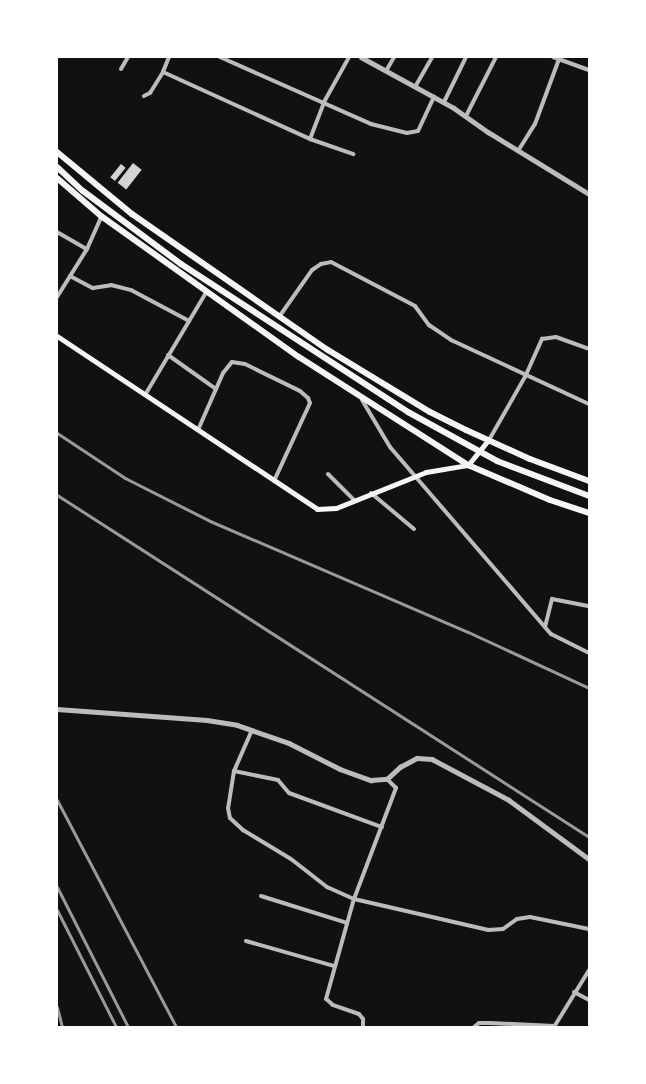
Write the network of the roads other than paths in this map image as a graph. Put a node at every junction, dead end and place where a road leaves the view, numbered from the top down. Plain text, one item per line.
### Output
1 (128, 57) edge
2 (169, 57) edge
3 (220, 57) edge
4 (348, 57) edge
5 (361, 57) edge
6 (394, 57) edge
7 (432, 57) edge
8 (466, 57) edge
9 (496, 57) edge
10 (554, 57) edge
11 (559, 59) junction
12 (121, 69) dead end
13 (589, 70) edge
14 (386, 71) junction
15 (163, 72) junction
16 (415, 87) junction
17 (144, 96) dead end
18 (434, 97) junction
19 (324, 102) junction
20 (444, 102) junction
21 (466, 116) junction
22 (310, 139) junction
23 (518, 151) junction
24 (57, 152) edge
25 (353, 154) dead end
26 (57, 167) edge
27 (57, 178) edge
28 (589, 194) edge
29 (101, 216) junction
30 (57, 232) edge
31 (87, 249) junction
32 (70, 276) junction
33 (207, 291) junction
34 (57, 297) edge
35 (279, 317) junction
36 (189, 321) junction
37 (57, 336) edge
38 (589, 349) edge
39 (168, 355) junction
40 (525, 376) junction
41 (216, 389) junction
42 (145, 395) junction
43 (360, 397) junction
44 (589, 404) edge
45 (198, 430) junction
46 (488, 440) junction
47 (480, 453) junction
48 (468, 465) junction
49 (328, 474) dead end
50 (416, 476) junction
51 (274, 481) junction
52 (589, 481) edge
53 (370, 493) junction
54 (589, 496) edge
55 (354, 500) junction
56 (589, 513) edge
57 (414, 529) dead end
58 (589, 606) edge
59 (545, 627) junction
60 (589, 653) edge
61 (57, 709) edge
62 (252, 729) junction
63 (234, 771) junction
64 (387, 779) junction
65 (382, 827) junction
66 (589, 860) edge
67 (261, 896) dead end
68 (354, 899) junction
69 (347, 923) junction
70 (589, 929) edge
71 (246, 940) dead end
72 (334, 966) junction
73 (589, 970) edge
74 (574, 992) junction
75 (589, 1000) edge
76 (363, 1027) edge
77 (474, 1027) edge
78 (554, 1027) edge

1 - 12 street
2 - 15 street
3 - 19 street
4 - 19 street
5 - 14 street
6 - 14 street
7 - 16 street
8 - 20 street
9 - 21 street
10 - 11 street
11 - 13 street
11 - 23 street
14 - 16 street
15 - 17 street
15 - 22 street
16 - 18 street
18 - 19 street
18 - 20 street
19 - 22 street
20 - 21 street
21 - 23 street
22 - 25 street
23 - 28 street
24 - 35 main road
26 - 47 main road
27 - 29 main road
29 - 31 street
29 - 33 main road
30 - 31 street
31 - 32 street
32 - 34 street
32 - 36 street
33 - 36 street
33 - 43 main road
35 - 40 street
35 - 46 main road
36 - 39 street
37 - 42 main road
38 - 40 street
39 - 41 street
39 - 42 street
40 - 44 street
40 - 46 street
41 - 45 street
41 - 51 street
42 - 45 main road
43 - 48 main road
43 - 50 street
45 - 51 main road
46 - 47 main road
46 - 52 main road
47 - 48 main road
47 - 54 main road
48 - 50 main road
48 - 56 main road
49 - 55 street
50 - 53 main road
50 - 59 street
51 - 55 main road
53 - 55 main road
53 - 57 street
58 - 59 street
59 - 60 street
61 - 62 street
62 - 63 street
62 - 64 street
63 - 65 street
63 - 68 street
64 - 65 street
64 - 66 street
65 - 68 street
67 - 69 street
68 - 69 street
68 - 70 street
69 - 72 street
71 - 72 street
72 - 76 street
73 - 74 street
74 - 75 street
74 - 78 street
77 - 78 street

